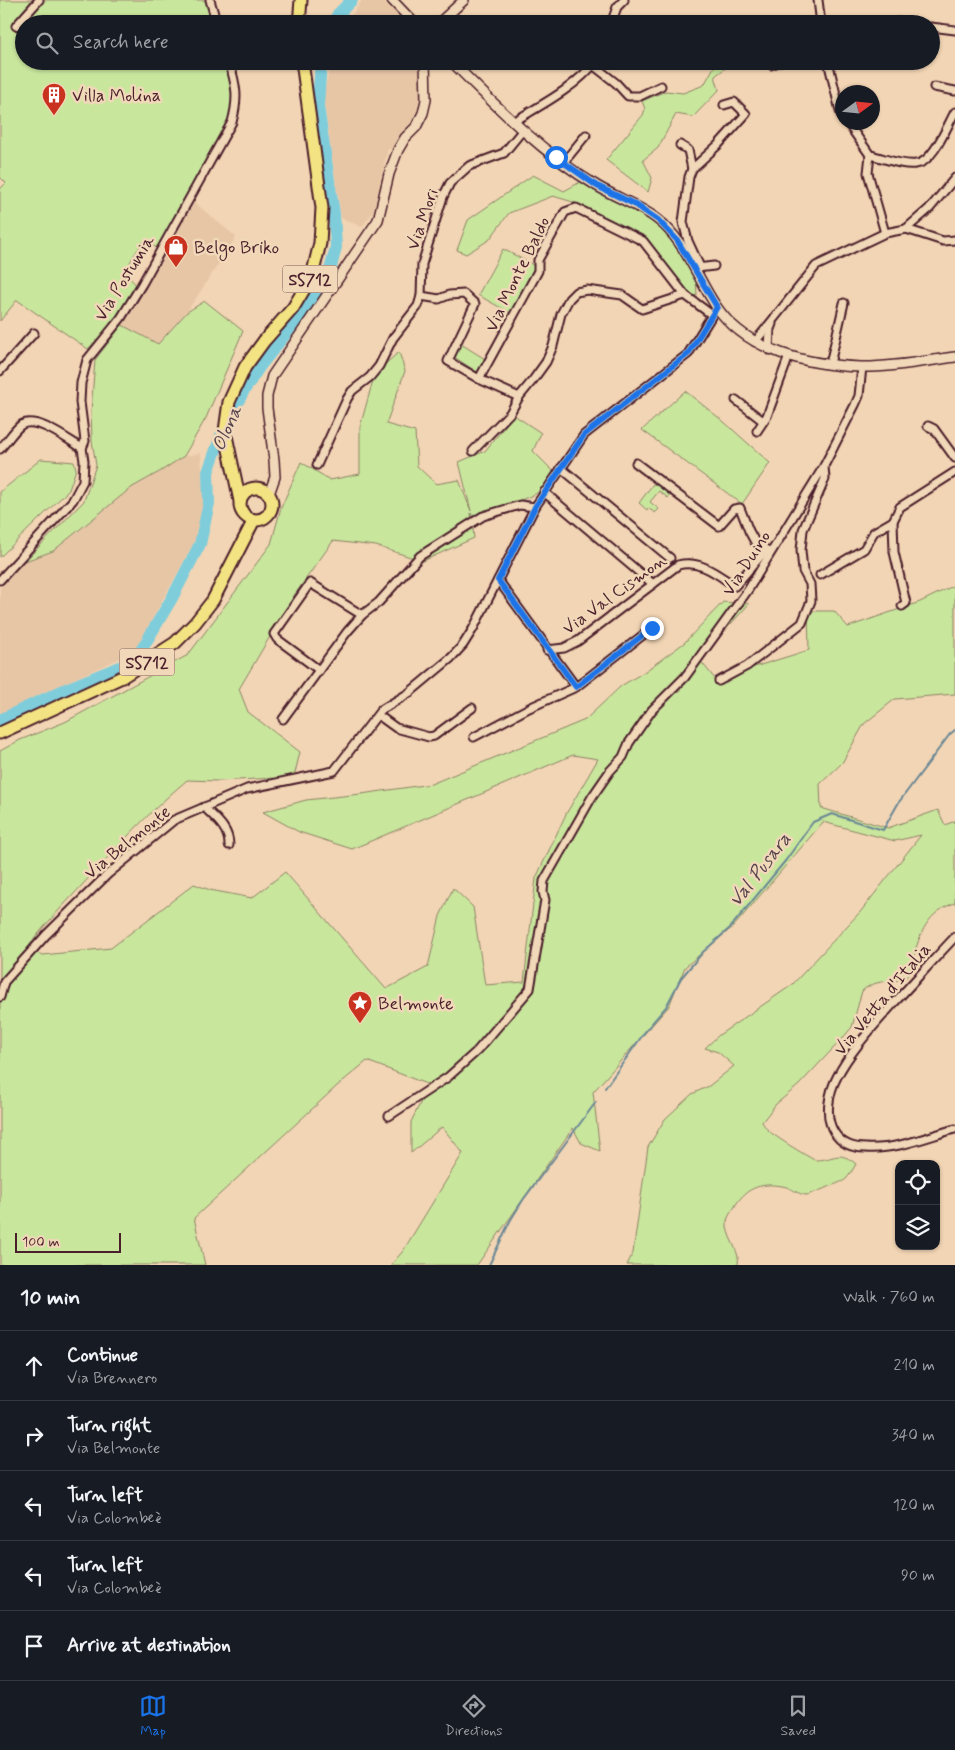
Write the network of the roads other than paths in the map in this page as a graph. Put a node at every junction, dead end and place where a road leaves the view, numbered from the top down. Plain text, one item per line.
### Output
1 (39, 0) edge
2 (210, 0) edge
3 (301, 0) edge
4 (392, 0) edge
5 (464, 0) edge
6 (624, 0) edge
7 (818, 0) edge
8 (26, 15) edge
9 (214, 15) edge
10 (300, 15) edge
11 (406, 15) edge
12 (448, 15) edge
13 (614, 15) edge
14 (820, 15) edge
15 (940, 28) edge
16 (955, 30) edge
17 (232, 70) edge
18 (303, 70) edge
19 (425, 70) edge
20 (460, 70) edge
21 (587, 70) edge
22 (602, 70) edge
23 (830, 70) edge
24 (661, 86) dead end
25 (934, 87) dead end
26 (835, 91) edge
27 (955, 91) edge
28 (724, 105) dead end
29 (955, 112) edge
30 (513, 122) junction
31 (853, 130) edge
32 (522, 131) junction
33 (586, 134) dead end
34 (680, 145) dead end
35 (870, 155) junction
36 (564, 162) junction
37 (692, 169) junction
38 (955, 178) edge
39 (906, 229) junction
40 (885, 233) junction
41 (955, 240) edge
42 (714, 266) dead end
43 (697, 268) junction
44 (685, 295) junction
45 (421, 296) junction
46 (844, 303) dead end
47 (714, 311) junction
48 (773, 321) junction
49 (34, 332) dead end
50 (755, 342) junction
51 (770, 350) junction
52 (788, 356) junction
53 (955, 357) edge
54 (830, 364) junction
55 (862, 367) junction
56 (0, 372) edge
57 (479, 380) junction
58 (859, 396) junction
59 (519, 397) junction
60 (736, 400) dead end
61 (763, 421) junction
62 (928, 426) dead end
63 (849, 427) dead end
64 (757, 431) dead end
65 (82, 448) junction
66 (0, 449) edge
67 (473, 450) dead end
68 (833, 450) junction
69 (834, 458) dead end
70 (955, 458) edge
71 (636, 463) dead end
72 (317, 465) dead end
73 (824, 466) junction
74 (561, 468) junction
75 (955, 472) edge
76 (234, 473) junction
77 (265, 488) junction
78 (544, 492) junction
79 (240, 501) junction
80 (535, 507) junction
81 (249, 518) junction
82 (892, 521) junction
83 (769, 551) junction
84 (670, 558) dead end
85 (820, 575) dead end
86 (0, 580) edge
87 (498, 580) junction
88 (653, 584) junction
89 (902, 606) dead end
90 (362, 615) junction
91 (652, 628) dead end
92 (548, 650) junction
93 (319, 670) junction
94 (719, 681) dead end
95 (576, 687) junction
96 (472, 708) dead end
97 (378, 715) junction
98 (283, 719) dead end
99 (0, 733) edge
100 (474, 737) dead end
101 (204, 806) junction
102 (229, 845) dead end
103 (955, 937) edge
104 (0, 996) edge
105 (390, 1116) dead end
106 (955, 1129) edge

1 - 8 street
2 - 9 street
3 - 10 main road
4 - 11 street
5 - 12 street
6 - 13 street
7 - 14 street
15 - 16 street
17 - 65 street, Via Postumia
18 - 76 main road, SS712
19 - 77 street
20 - 30 street
21 - 30 street
22 - 24 street
23 - 26 street
25 - 27 street
28 - 37 street
29 - 35 street
30 - 32 street
31 - 35 street
32 - 36 street
32 - 45 street, Via Mori
33 - 36 street
34 - 37 street
35 - 40 street
36 - 43 street
37 - 43 street
38 - 39 street
39 - 40 street
39 - 41 street
40 - 48 street
42 - 43 street
43 - 47 street
44 - 47 street, Via Monte Baldo
44 - 57 street, Via Monte Baldo
44 - 59 street
45 - 57 street
45 - 72 street, Via Mori
46 - 54 street
47 - 50 street
47 - 74 street, Via Belmonte
48 - 50 street
48 - 51 street
49 - 56 street
50 - 51 street
51 - 52 street
52 - 54 street
52 - 61 street
53 - 55 street
54 - 55 street
55 - 58 street, Via Duino
57 - 59 street
58 - 63 street
58 - 68 street, Via Duino
59 - 67 street
60 - 61 street
61 - 64 street
62 - 70 street
65 - 66 street
65 - 86 street, Via Postumia
68 - 69 street
68 - 73 street, Via Duino
71 - 83 street
73 - 83 street, Via Duino
73 - 94 street
74 - 78 street, Via Belmonte
74 - 84 street
75 - 82 street
76 - 77 main road
76 - 79 main road, SS712
77 - 79 main road
77 - 81 main road
78 - 80 street, Via Belmonte
78 - 88 street
79 - 81 main road, SS712
80 - 87 street, Via Belmonte
80 - 90 street
81 - 99 main road, SS712
82 - 85 street
82 - 89 street
83 - 88 street, Via Val Cismon
83 - 105 street, Via Duino
87 - 92 street
87 - 97 street, Via Belmonte
88 - 92 street, Via Val Cismon
90 - 93 street
90 - 93 street
91 - 95 street
92 - 95 street
93 - 98 street
95 - 100 street
96 - 97 street
97 - 101 street, Via Belmonte
101 - 102 street
101 - 104 street, Via Belmonte
103 - 106 street, Via Vetta d'Italia

